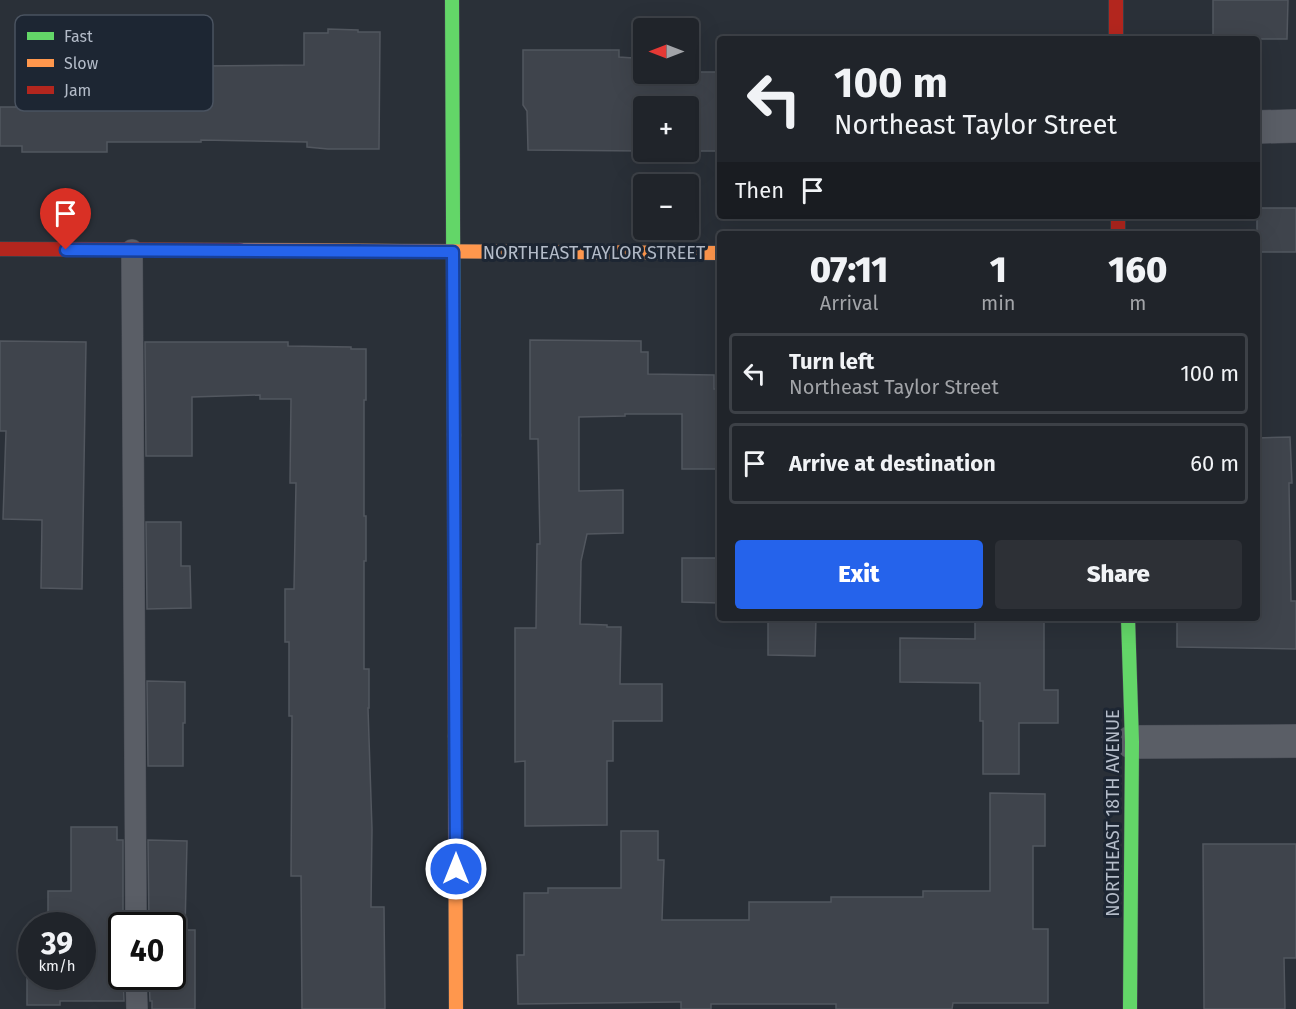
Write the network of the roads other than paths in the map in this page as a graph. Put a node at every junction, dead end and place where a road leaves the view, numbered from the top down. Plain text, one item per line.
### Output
1 (452, 0) edge
2 (1116, 0) edge
3 (1116, 36) edge
4 (1296, 126) edge
5 (1260, 127) edge
6 (0, 249) edge
7 (132, 250) junction
8 (453, 252) junction
9 (717, 253) edge
10 (1128, 621) edge
11 (1296, 741) edge
12 (1132, 742) junction
13 (136, 912) edge
14 (136, 990) edge
15 (137, 1009) edge
16 (456, 1009) edge
17 (1130, 1009) edge

1 - 8 street
2 - 3 street
4 - 5 street
6 - 7 street, NORTHEAST TAYLOR STREET
7 - 8 street, NORTHEAST TAYLOR STREET
7 - 13 lane
8 - 9 street, NORTHEAST TAYLOR STREET
8 - 16 street
10 - 12 street, NORTHEAST 18TH AVENUE
11 - 12 street
12 - 17 street, NORTHEAST 18TH AVENUE
14 - 15 lane

